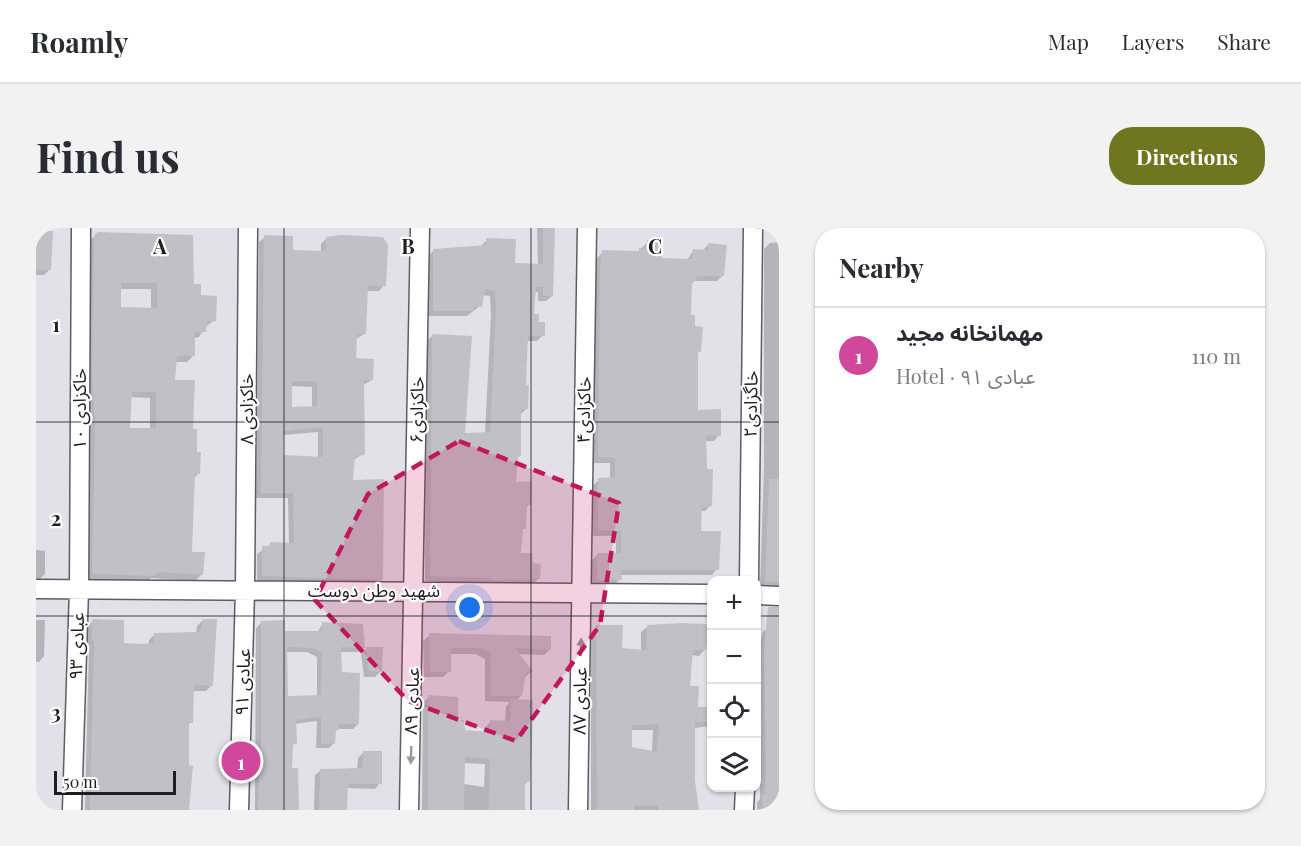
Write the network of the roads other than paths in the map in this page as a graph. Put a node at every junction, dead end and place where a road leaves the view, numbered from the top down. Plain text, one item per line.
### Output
1 (81, 228) edge
2 (248, 228) edge
3 (420, 228) edge
4 (586, 228) edge
5 (753, 228) edge
6 (749, 576) edge
7 (36, 589) edge
8 (79, 589) junction
9 (245, 590) junction
10 (415, 592) junction
11 (582, 593) junction
12 (707, 594) edge
13 (761, 595) edge
14 (779, 596) edge
15 (745, 792) edge
16 (72, 810) edge
17 (239, 810) edge
18 (409, 810) edge
19 (578, 810) edge
20 (744, 810) edge

1 - 8 street, خاکزادی ۱۰
2 - 9 street, خاکزادی ۸
3 - 10 street, خاکزادی۶
4 - 11 street, خاکزادی۴
5 - 6 street, خاگزادی۲
7 - 8 street, شهید وطن دوست
8 - 9 street, شهید وطن دوست
8 - 16 street, عبادی ۹۳
9 - 10 street, شهید وطن دوست
9 - 17 street, عبادی ۹۱
10 - 11 street, شهید وطن دوست
10 -> 18 street, عبادی ۸۹
11 - 12 street, شهید وطن دوست
19 -> 11 street, عبادی ۸۷
13 - 14 street
15 - 20 street

